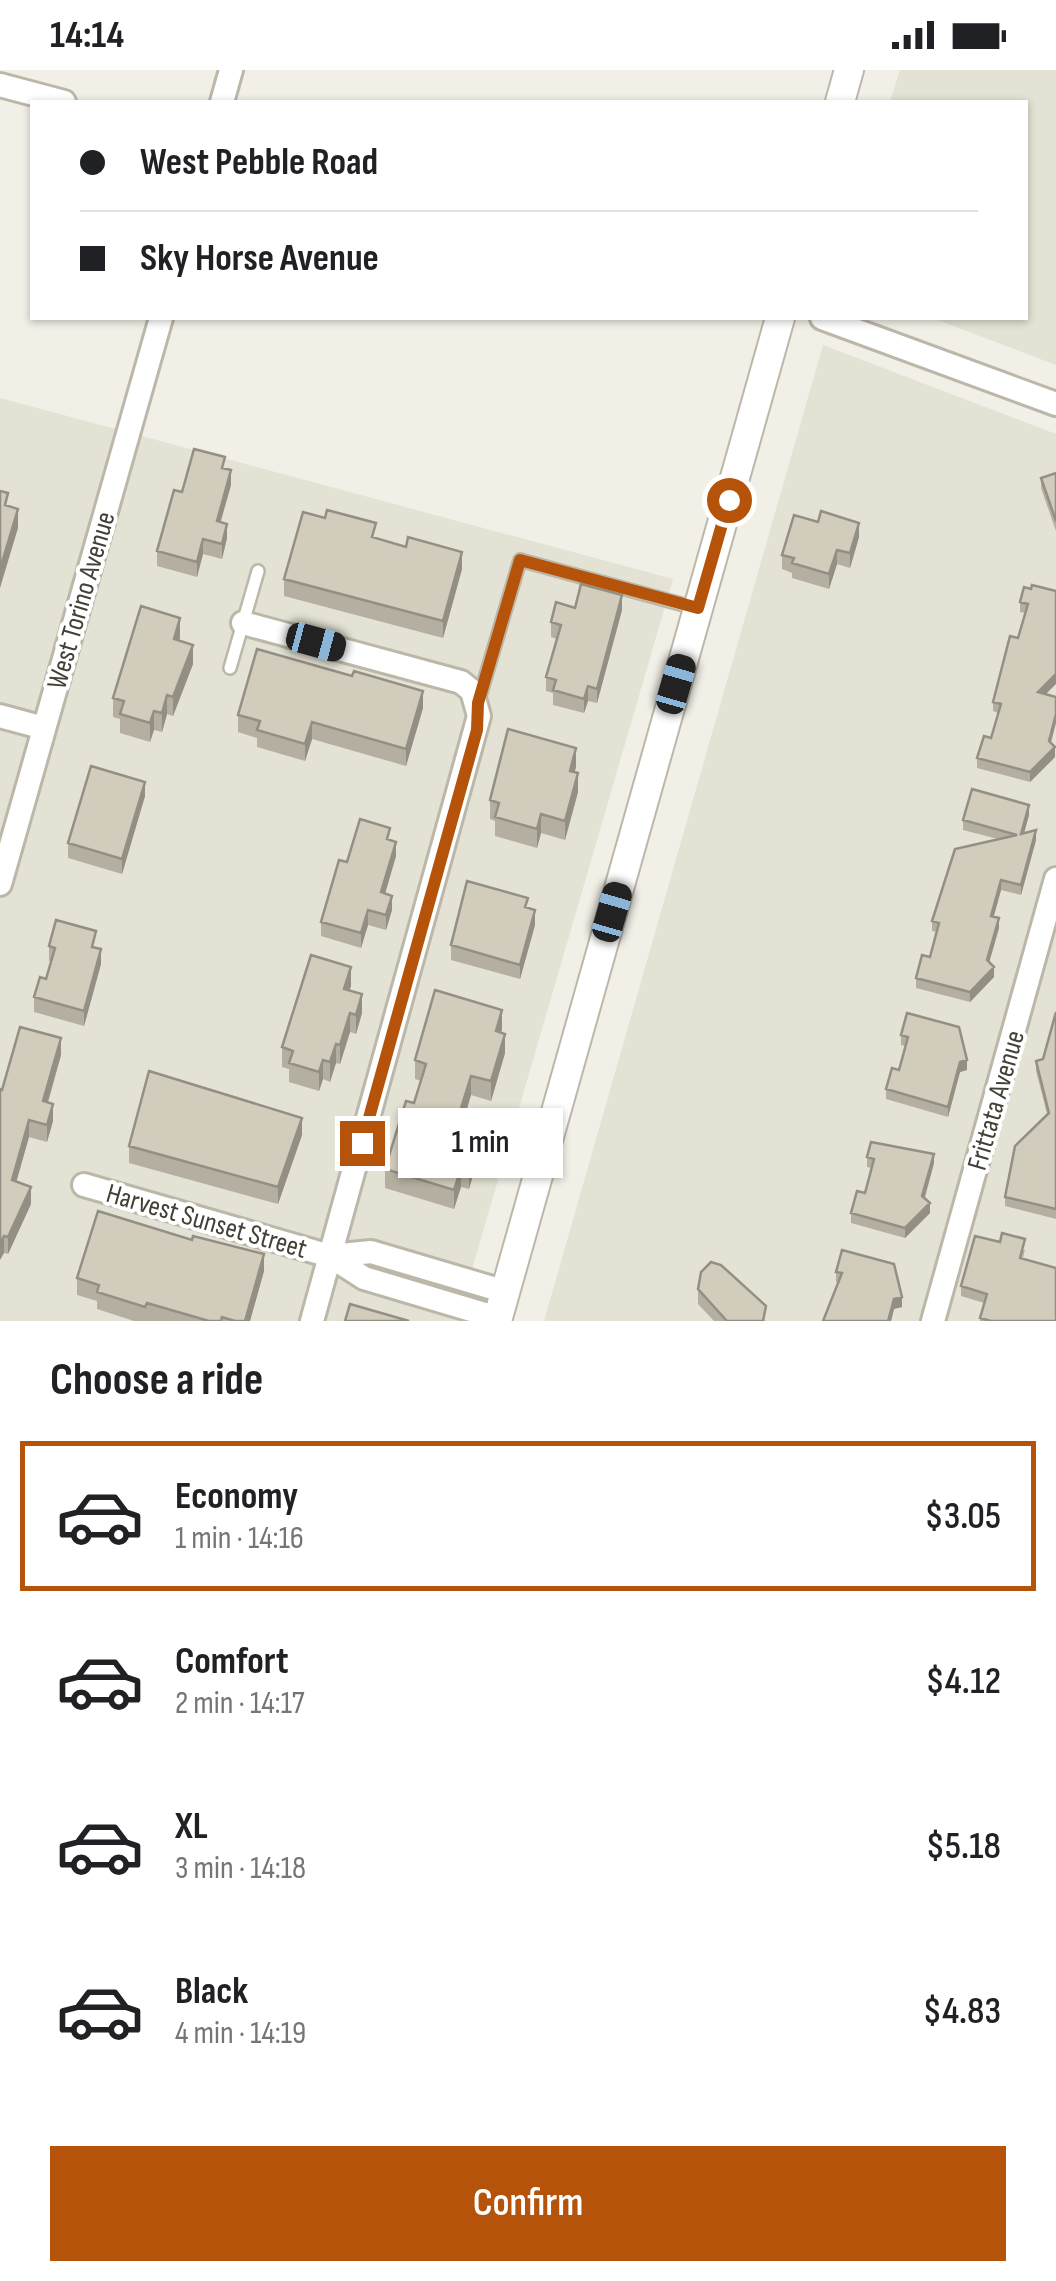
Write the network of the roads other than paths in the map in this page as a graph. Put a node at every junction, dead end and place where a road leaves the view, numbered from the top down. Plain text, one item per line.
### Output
1 (231, 70) edge
2 (849, 70) edge
3 (0, 85) edge
4 (56, 100) edge
5 (223, 100) edge
6 (841, 100) edge
7 (160, 320) edge
8 (779, 320) edge
9 (827, 320) edge
10 (1056, 404) edge
11 (258, 571) dead end
12 (698, 608) junction
13 (243, 623) junction
14 (230, 668) dead end
15 (478, 703) junction
16 (0, 716) edge
17 (44, 728) junction
18 (1056, 879) edge
19 (0, 884) edge
20 (84, 1185) dead end
21 (330, 1256) junction
22 (396, 1259) junction
23 (389, 1285) junction
24 (500, 1310) edge
25 (312, 1321) edge
26 (934, 1321) edge

1 - 5 street
2 - 6 street
3 - 4 street
7 - 17 street, West Torino Avenue
8 - 12 street
9 - 10 street
11 - 13 lane
12 - 15 lane
12 - 24 street
13 - 14 lane
13 - 15 street
15 - 21 street
16 - 17 street
17 - 19 street, West Torino Avenue
18 - 26 street, Frittata Avenue
20 - 21 street, Harvest Sunset Street
21 - 22 street, Harvest Sunset Street
21 - 23 street, Harvest Sunset Street
21 - 25 street
22 - 23 lane
22 - 24 street, Harvest Sunset Street
23 - 24 street, Harvest Sunset Street

